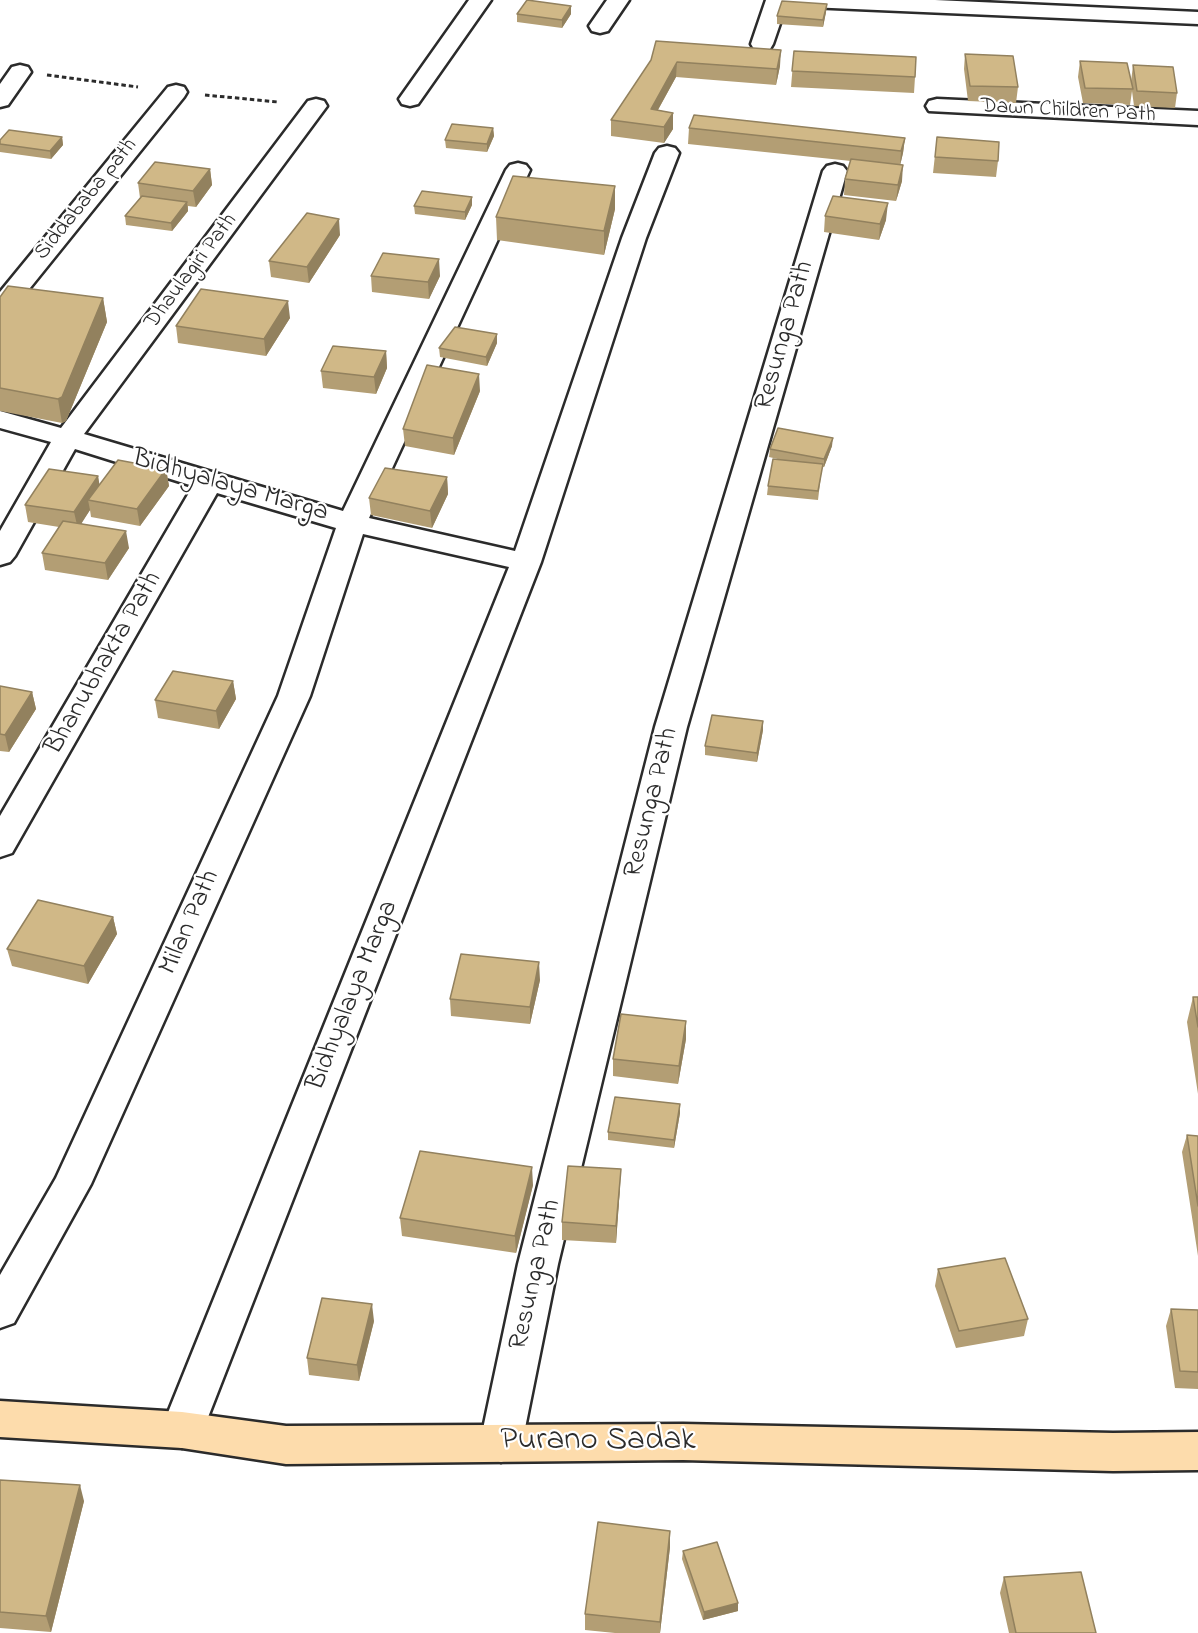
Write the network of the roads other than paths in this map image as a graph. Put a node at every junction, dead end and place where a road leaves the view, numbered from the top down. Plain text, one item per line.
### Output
1 (480, 0) edge
2 (618, 0) edge
3 (777, 0) edge
4 (789, 0) edge
5 (1198, 18) edge
6 (600, 26) dead end
7 (762, 44) dead end
8 (10, 71) edge
9 (176, 92) dead end
10 (410, 99) dead end
11 (0, 100) edge
12 (316, 106) dead end
13 (937, 106) dead end
14 (1198, 118) edge
15 (667, 153) dead end
16 (518, 170) dead end
17 (835, 171) dead end
18 (0, 309) edge
19 (0, 419) edge
20 (67, 438) junction
21 (209, 482) junction
22 (352, 523) junction
23 (0, 556) edge
24 (526, 562) junction
25 (0, 845) edge
26 (0, 1311) edge
27 (0, 1419) edge
28 (182, 1430) junction
29 (501, 1443) junction
30 (1198, 1451) edge

1 - 10 street
2 - 6 street
3 - 7 street
4 - 5 street
8 - 11 street
9 - 18 street, Siddababa path
12 - 20 street, Dhaulagiri Path
13 - 14 street, Dawn Children Path
15 - 24 street, Bidhyalaya Marga
16 - 22 street, Milan Path
17 - 29 street, Resunga Path
19 - 20 street, Bidhyalaya Marga
20 - 21 street, Bidhyalaya Marga
20 - 23 street
21 - 22 street, Bidhyalaya Marga
21 - 25 street, Bhanubhakta Path
22 - 24 street, Bidhyalaya Marga
22 - 26 street, Milan Path
24 - 28 street, Bidhyalaya Marga
27 - 28 main road, Purano Sadak
28 - 29 main road, Purano Sadak
29 - 30 main road, Purano Sadak

